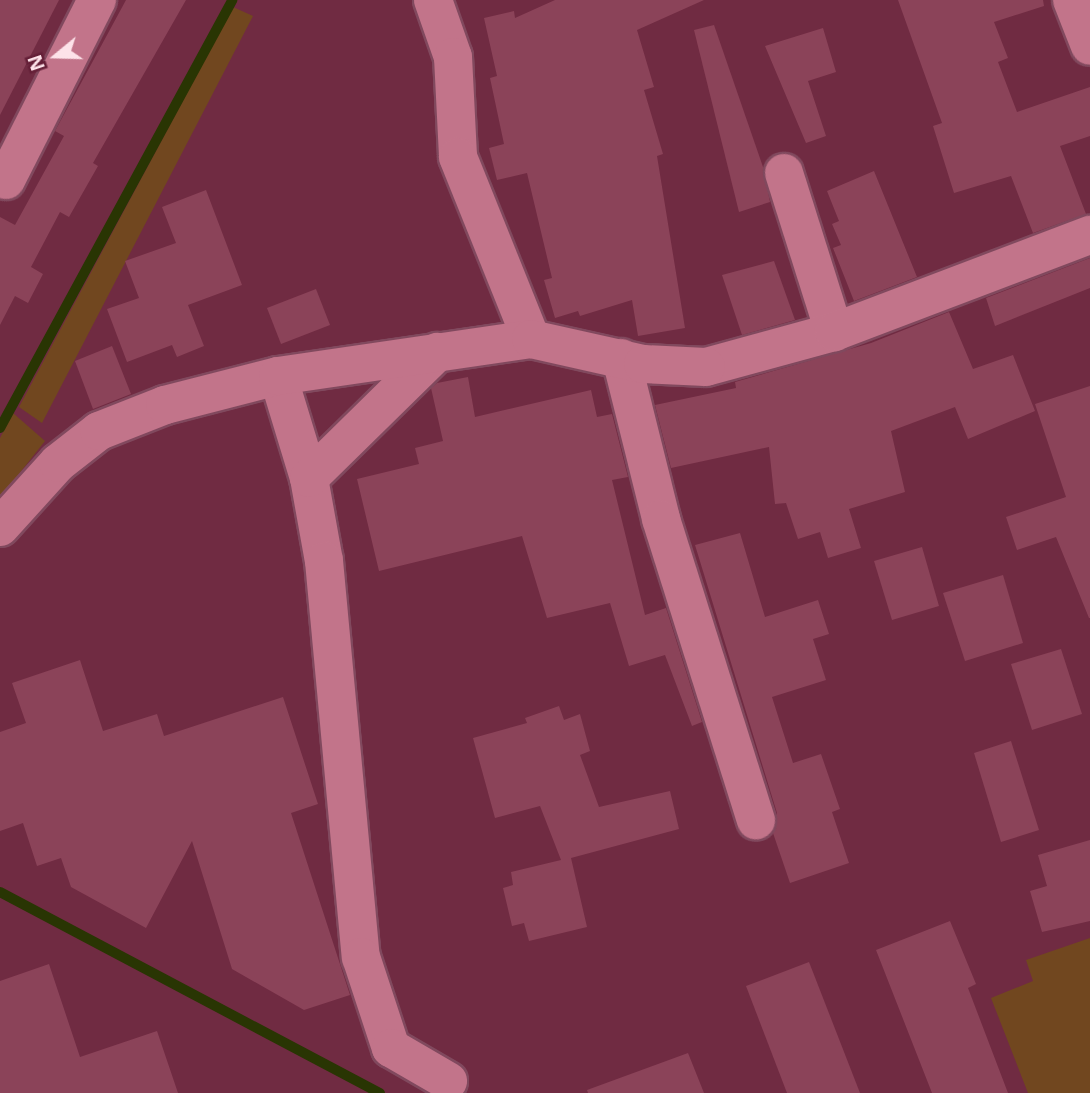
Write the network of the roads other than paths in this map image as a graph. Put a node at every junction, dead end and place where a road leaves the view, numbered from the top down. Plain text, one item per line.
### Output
1 (97, 0) edge
2 (433, 0) edge
3 (1080, 6) edge
4 (1090, 46) edge
5 (784, 173) dead end
6 (6, 180) dead end
7 (1090, 235) edge
8 (834, 331) junction
9 (531, 339) junction
10 (437, 352) junction
11 (621, 358) junction
12 (278, 376) junction
13 (309, 478) junction
14 (0, 527) edge
15 (756, 820) dead end
16 (448, 1081) dead end

1 - 6 street
2 - 9 street
3 - 4 street
5 - 8 street
7 - 8 street
8 - 11 street
9 - 10 street
9 - 11 street
10 - 12 street
10 - 13 street
11 - 15 street
12 - 13 street
12 - 14 street
13 - 16 street

